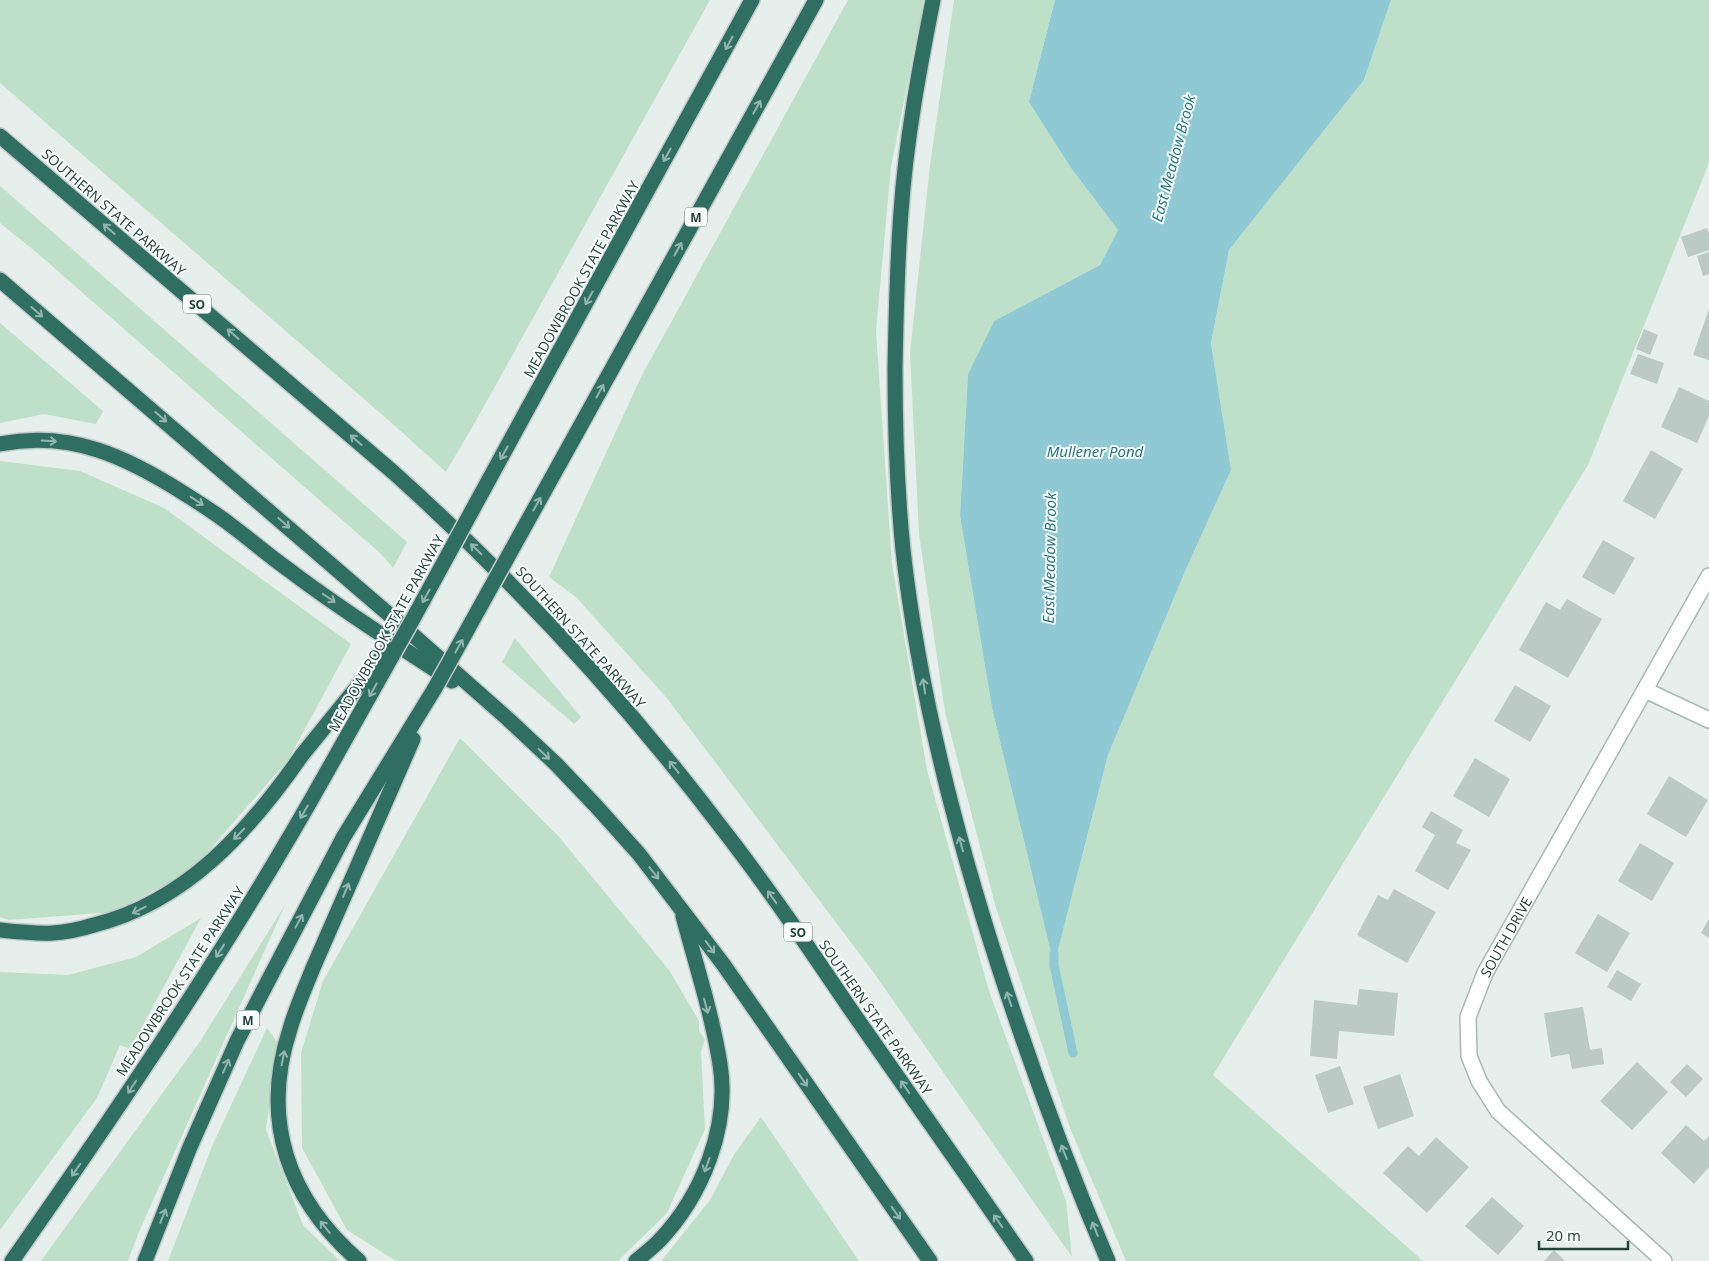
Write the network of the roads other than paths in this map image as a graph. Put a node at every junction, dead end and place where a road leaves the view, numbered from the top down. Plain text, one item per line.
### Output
1 (752, 0) edge
2 (816, 0) edge
3 (933, 0) edge
4 (0, 136) edge
5 (0, 280) edge
6 (0, 444) edge
7 (1709, 576) edge
8 (414, 617) junction
9 (435, 688) junction
10 (1645, 690) junction
11 (509, 720) junction
12 (1709, 720) edge
13 (681, 908) junction
14 (0, 930) edge
15 (12, 1261) edge
16 (145, 1261) edge
17 (359, 1261) edge
18 (636, 1261) edge
19 (930, 1261) edge
20 (1026, 1261) edge
21 (1108, 1261) edge
22 (1664, 1261) edge

1 -> 8 highway, MEADOWBROOK STATE PARKWAY, bridge
9 -> 2 highway, M, bridge
21 -> 3 highway
20 -> 4 highway, SOUTHERN STATE PARKWAY / SO
5 -> 11 highway
6 -> 11 highway
7 - 10 street, SOUTH DRIVE
8 -> 14 highway, bridge
8 -> 15 highway, MEADOWBROOK STATE PARKWAY, bridge
16 -> 9 highway, M
17 -> 9 highway
10 - 12 street
10 - 22 street, SOUTH DRIVE
11 -> 13 highway
13 -> 18 highway
13 -> 19 highway

